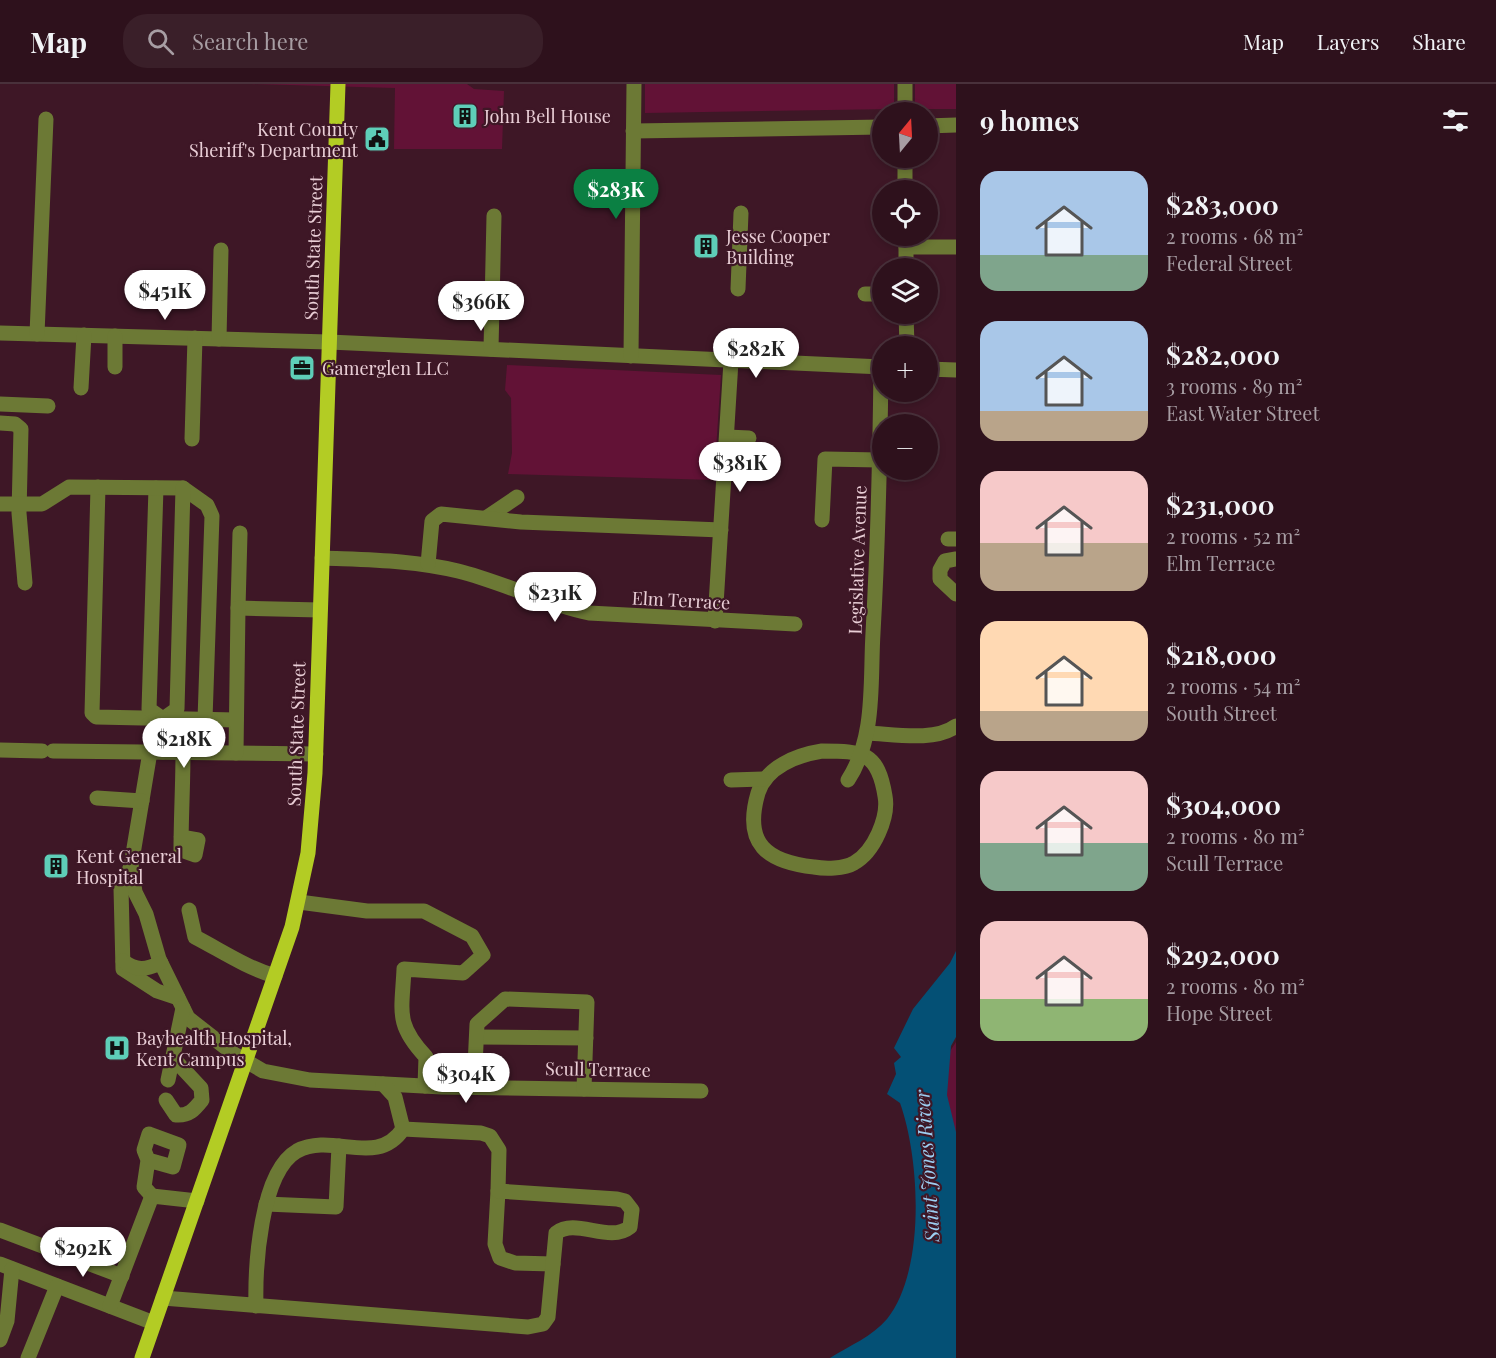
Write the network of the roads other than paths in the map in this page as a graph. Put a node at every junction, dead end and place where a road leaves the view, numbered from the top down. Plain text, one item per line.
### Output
1 (338, 84) edge
2 (634, 84) edge
3 (905, 84) edge
4 (905, 102) edge
5 (46, 118) dead end
6 (956, 125) edge
7 (938, 126) edge
8 (872, 127) edge
9 (633, 131) junction
10 (741, 213) dead end
11 (494, 216) dead end
12 (938, 245) edge
13 (956, 247) edge
14 (221, 250) dead end
15 (738, 289) dead end
16 (865, 294) dead end
17 (872, 294) edge
18 (0, 333) edge
19 (37, 334) junction
20 (84, 336) junction
21 (115, 336) junction
22 (195, 339) junction
23 (219, 339) junction
24 (329, 342) junction
25 (736, 344) dead end
26 (491, 349) junction
27 (631, 356) junction
28 (731, 361) junction
29 (115, 367) dead end
30 (872, 367) edge
31 (938, 369) edge
32 (956, 370) edge
33 (81, 388) dead end
34 (0, 404) edge
35 (48, 406) dead end
36 (0, 423) edge
37 (727, 437) junction
38 (749, 438) dead end
39 (192, 439) dead end
40 (872, 454) edge
41 (880, 480) edge
42 (98, 487) junction
43 (156, 488) junction
44 (183, 488) junction
45 (518, 497) dead end
46 (0, 504) edge
47 (20, 504) junction
48 (486, 518) junction
49 (822, 520) dead end
50 (721, 530) junction
51 (240, 533) dead end
52 (322, 558) junction
53 (956, 558) edge
54 (428, 564) junction
55 (25, 583) dead end
56 (956, 594) edge
57 (238, 608) junction
58 (320, 610) junction
59 (715, 621) junction
60 (795, 624) dead end
61 (163, 719) junction
62 (205, 719) junction
63 (236, 720) junction
64 (956, 726) edge
65 (868, 733) junction
66 (0, 750) edge
67 (156, 752) junction
68 (183, 752) junction
69 (236, 753) junction
70 (316, 754) junction
71 (863, 755) junction
72 (763, 779) junction
73 (731, 780) dead end
74 (848, 780) dead end
75 (97, 798) dead end
76 (142, 801) junction
77 (181, 837) dead end
78 (131, 866) junction
79 (299, 902) junction
80 (189, 910) dead end
81 (123, 961) junction
82 (161, 963) junction
83 (275, 976) junction
84 (181, 1003) junction
85 (477, 1036) junction
86 (586, 1038) junction
87 (173, 1058) junction
88 (246, 1059) junction
89 (168, 1080) dead end
90 (383, 1084) junction
91 (425, 1086) junction
92 (474, 1087) junction
93 (584, 1089) junction
94 (701, 1091) dead end
95 (166, 1100) dead end
96 (403, 1129) junction
97 (339, 1146) junction
98 (148, 1160) dead end
99 (498, 1191) junction
100 (152, 1196) junction
101 (197, 1201) junction
102 (266, 1204) junction
103 (0, 1230) edge
104 (553, 1264) junction
105 (6, 1266) edge
106 (122, 1276) junction
107 (57, 1286) junction
108 (163, 1298) junction
109 (110, 1306) junction
110 (256, 1306) junction
111 (154, 1323) junction
112 (0, 1340) edge
113 (28, 1358) edge
114 (142, 1358) edge

1 - 24 main road, South State Street
2 - 9 street
3 - 4 street
5 - 19 street
6 - 7 street
8 - 9 street
9 - 27 street
10 - 15 street
11 - 26 street
12 - 13 street
14 - 23 street
16 - 17 street
18 - 19 street
19 - 20 street
20 - 21 street
20 - 33 street
21 - 22 street
21 - 29 street
22 - 23 street
22 - 39 street
23 - 24 street
24 - 26 street
24 - 52 main road, South State Street
25 - 28 street
26 - 27 street
27 - 28 street
28 - 30 street
28 - 37 street
31 - 32 street
34 - 35 street
36 - 47 street
37 - 38 street
37 - 50 street
40 - 49 street
41 - 65 street, Legislative Avenue
42 - 43 street
42 - 47 street
42 - 61 street
43 - 44 street
43 - 61 street
44 - 61 street
44 - 62 street
45 - 48 street
46 - 47 street
47 - 55 street
48 - 50 street
48 - 54 street
50 - 59 street
51 - 57 street
52 - 54 street, Elm Terrace
52 - 58 main road, South State Street
53 - 56 street
54 - 59 street, Elm Terrace
57 - 58 street
57 - 63 street
58 - 70 main road, South State Street
59 - 60 street, Elm Terrace
61 - 62 street
61 - 67 street
62 - 63 street
63 - 69 street
64 - 65 street
65 - 71 street, Legislative Avenue
66 - 67 street
67 - 68 street
67 - 76 street
68 - 69 street
68 - 77 street
69 - 70 street
70 - 79 main road, South State Street
71 - 72 street
71 - 72 street
71 - 74 street, Legislative Avenue
72 - 73 street
75 - 76 street
76 - 78 street
78 - 81 street
78 - 82 street
79 - 83 main road, South State Street
79 - 91 street
80 - 83 street
81 - 82 street
81 - 84 street
82 - 84 street
83 - 88 main road, South State Street
84 - 87 street
84 - 88 street, Scull Terrace
85 - 86 street
85 - 86 street
85 - 92 street
86 - 93 street
87 - 89 street
87 - 95 street
88 - 90 street, Scull Terrace
88 - 101 main road, South State Street
90 - 91 street, Scull Terrace
90 - 96 street
91 - 92 street, Scull Terrace
92 - 93 street, Scull Terrace
93 - 94 street, Scull Terrace
96 - 97 street
96 - 99 street
97 - 102 street
97 - 102 street
98 - 100 street
99 - 104 street
99 - 104 street
100 - 101 street
100 - 106 street
101 - 108 main road, South State Street
102 - 110 street
103 - 106 street
104 - 110 street
105 - 107 street
105 - 112 street
106 - 109 street
107 - 109 street
107 - 113 street
108 - 110 street
108 - 111 main road, South State Street
109 - 111 street
111 - 114 main road, South State Street

